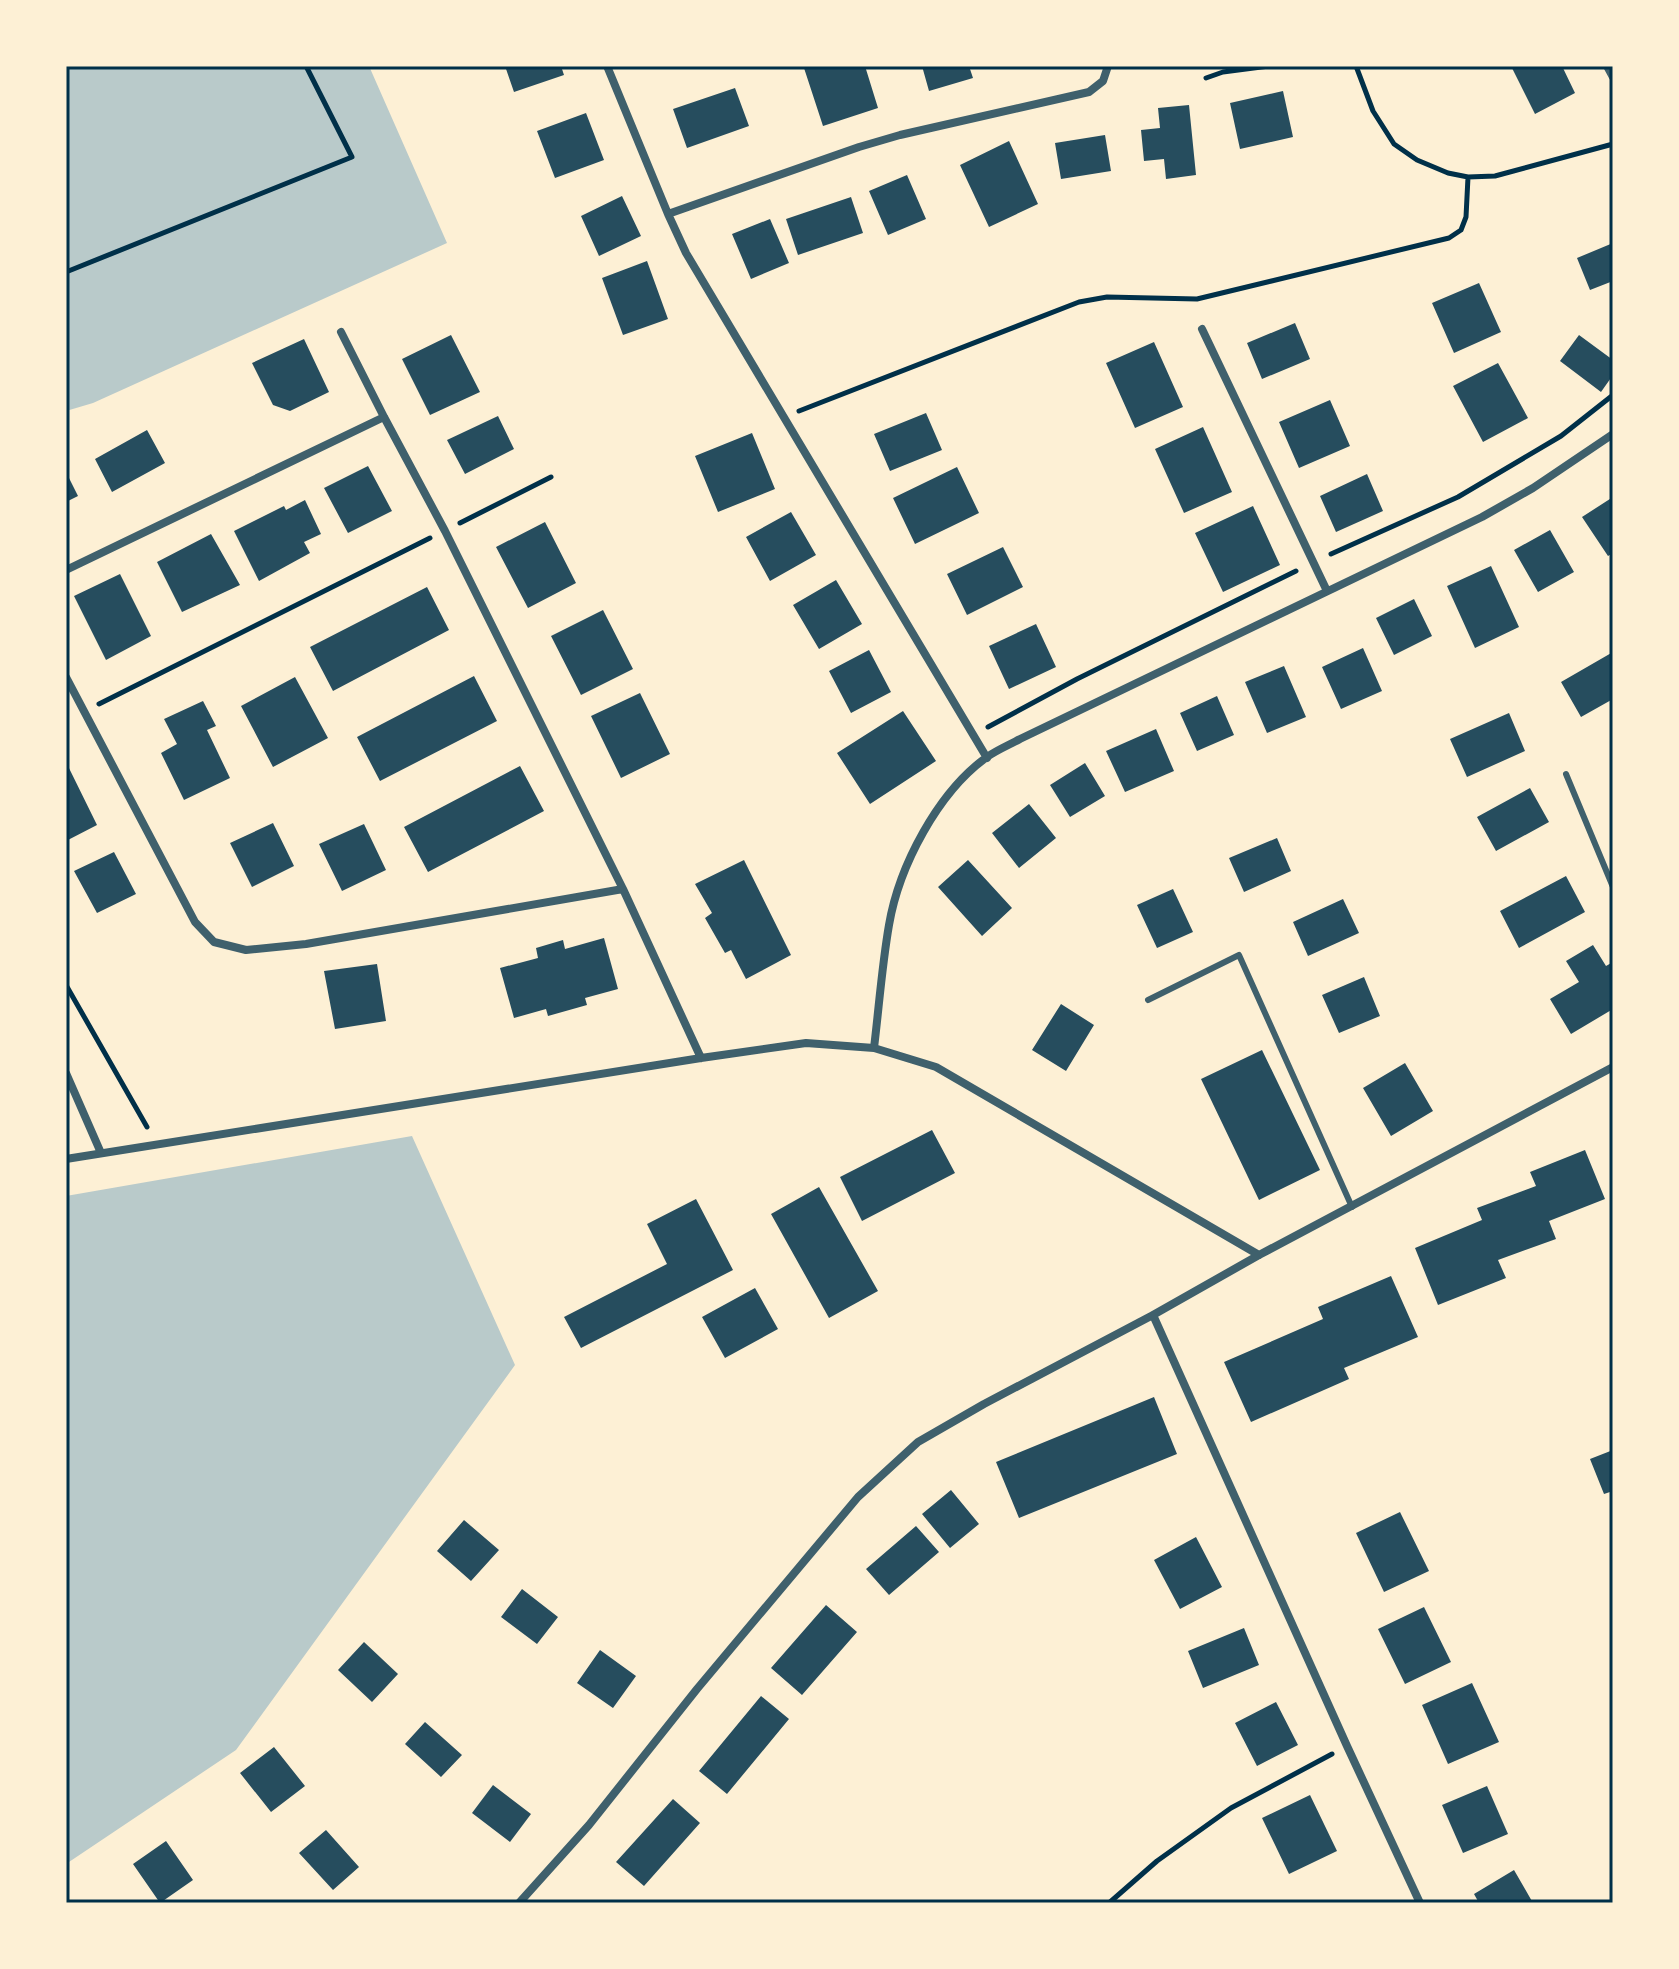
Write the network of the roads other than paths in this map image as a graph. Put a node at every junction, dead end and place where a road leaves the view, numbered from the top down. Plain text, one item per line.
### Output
1 (607, 66) edge
2 (1108, 66) edge
3 (1607, 66) edge
4 (1613, 77) edge
5 (668, 214) junction
6 (1202, 329) dead end
7 (341, 332) dead end
8 (384, 417) junction
9 (1613, 434) edge
10 (66, 570) edge
11 (1327, 591) junction
12 (66, 677) edge
13 (987, 758) junction
14 (1566, 774) dead end
15 (1613, 887) edge
16 (623, 889) junction
17 (1148, 1000) dead end
18 (874, 1048) junction
19 (701, 1058) junction
20 (1613, 1067) edge
21 (66, 1073) edge
22 (101, 1153) junction
23 (66, 1159) edge
24 (1352, 1207) junction
25 (1259, 1255) junction
26 (1153, 1315) junction
27 (519, 1903) edge
28 (1420, 1903) edge

1 - 5 street
2 - 5 street
3 - 4 street
5 - 13 street
6 - 11 street
7 - 8 street
8 - 10 street
8 - 16 street
9 - 11 street
11 - 13 street
12 - 16 street
13 - 18 street
14 - 15 lane
16 - 19 street
17 - 24 lane
18 - 19 street
18 - 25 street
19 - 22 street
20 - 24 street
21 - 22 street
22 - 23 street
24 - 25 street
25 - 26 street
26 - 27 street
26 - 28 street

